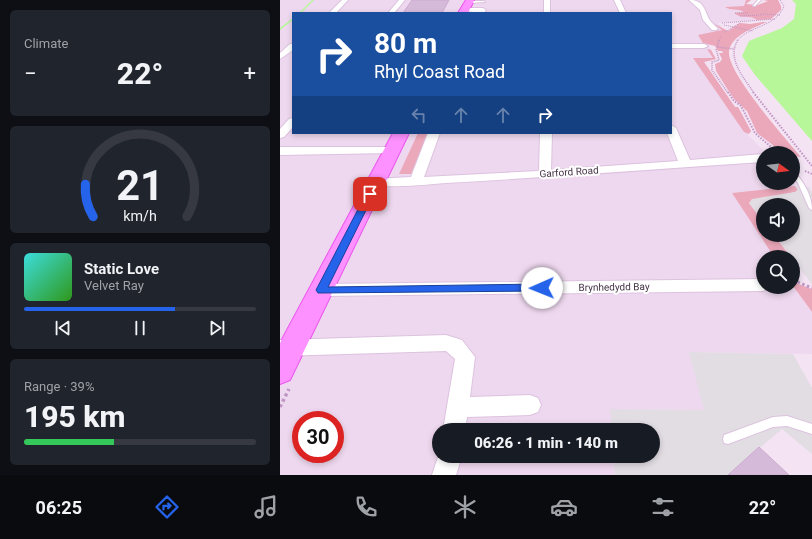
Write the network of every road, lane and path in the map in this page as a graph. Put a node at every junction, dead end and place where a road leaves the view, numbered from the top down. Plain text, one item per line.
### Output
1 (345, 0) edge
2 (402, 0) edge
3 (547, 0) edge
4 (617, 0) edge
5 (692, 0) edge
6 (760, 0) edge
7 (780, 0) edge
8 (466, 6) edge
9 (754, 6) dead end
10 (483, 8) edge
11 (333, 12) edge
12 (392, 12) edge
13 (547, 12) edge
14 (623, 12) edge
15 (780, 15) junction
16 (740, 16) dead end
17 (776, 19) junction
18 (740, 22) junction
19 (710, 25) junction
20 (733, 27) junction
21 (753, 31) junction
22 (672, 46) edge
23 (704, 46) dead end
24 (292, 47) edge
25 (717, 47) junction
26 (734, 49) junction
27 (280, 56) edge
28 (292, 122) edge
29 (672, 131) edge
30 (434, 134) edge
31 (546, 134) edge
32 (280, 135) edge
33 (396, 142) edge
34 (770, 146) edge
35 (280, 151) edge
36 (756, 159) edge
37 (685, 164) junction
38 (812, 166) edge
39 (545, 174) junction
40 (416, 181) junction
41 (800, 182) edge
42 (376, 183) junction
43 (812, 208) edge
44 (800, 283) edge
45 (756, 285) edge
46 (812, 288) edge
47 (321, 290) junction
48 (286, 348) edge
49 (280, 372) edge
50 (530, 405) dead end
51 (458, 407) junction
52 (455, 423) edge
53 (812, 429) edge
54 (728, 439) dead end
55 (448, 463) edge
56 (444, 475) edge

1 - 11 street
2 - 12 street
3 - 13 street
4 - 14 street
5 - 19 street
6 - 9 lane
7 - 15 path
8 - 10 street
15 - 16 path
15 - 17 path
17 - 18 path
17 - 21 path
18 - 19 path
18 - 20 path
19 - 20 path
20 - 21 path
20 - 25 path
21 - 26 path
22 - 23 street
24 - 27 street
25 - 26 path
25 - 34 path
26 - 38 path
28 - 32 street
29 - 37 street
30 - 40 street
31 - 39 street
33 - 35 street
33 - 42 main road
36 - 37 street, Garford Road
37 - 39 street, Garford Road
39 - 40 street, Garford Road
40 - 42 street, Garford Road
41 - 43 lane
42 - 47 main road
44 - 46 path
45 - 47 street, Brynhedydd Bay
47 - 48 main road
48 - 49 main road
48 - 51 street
50 - 51 street
51 - 52 street
53 - 54 lane
55 - 56 street

